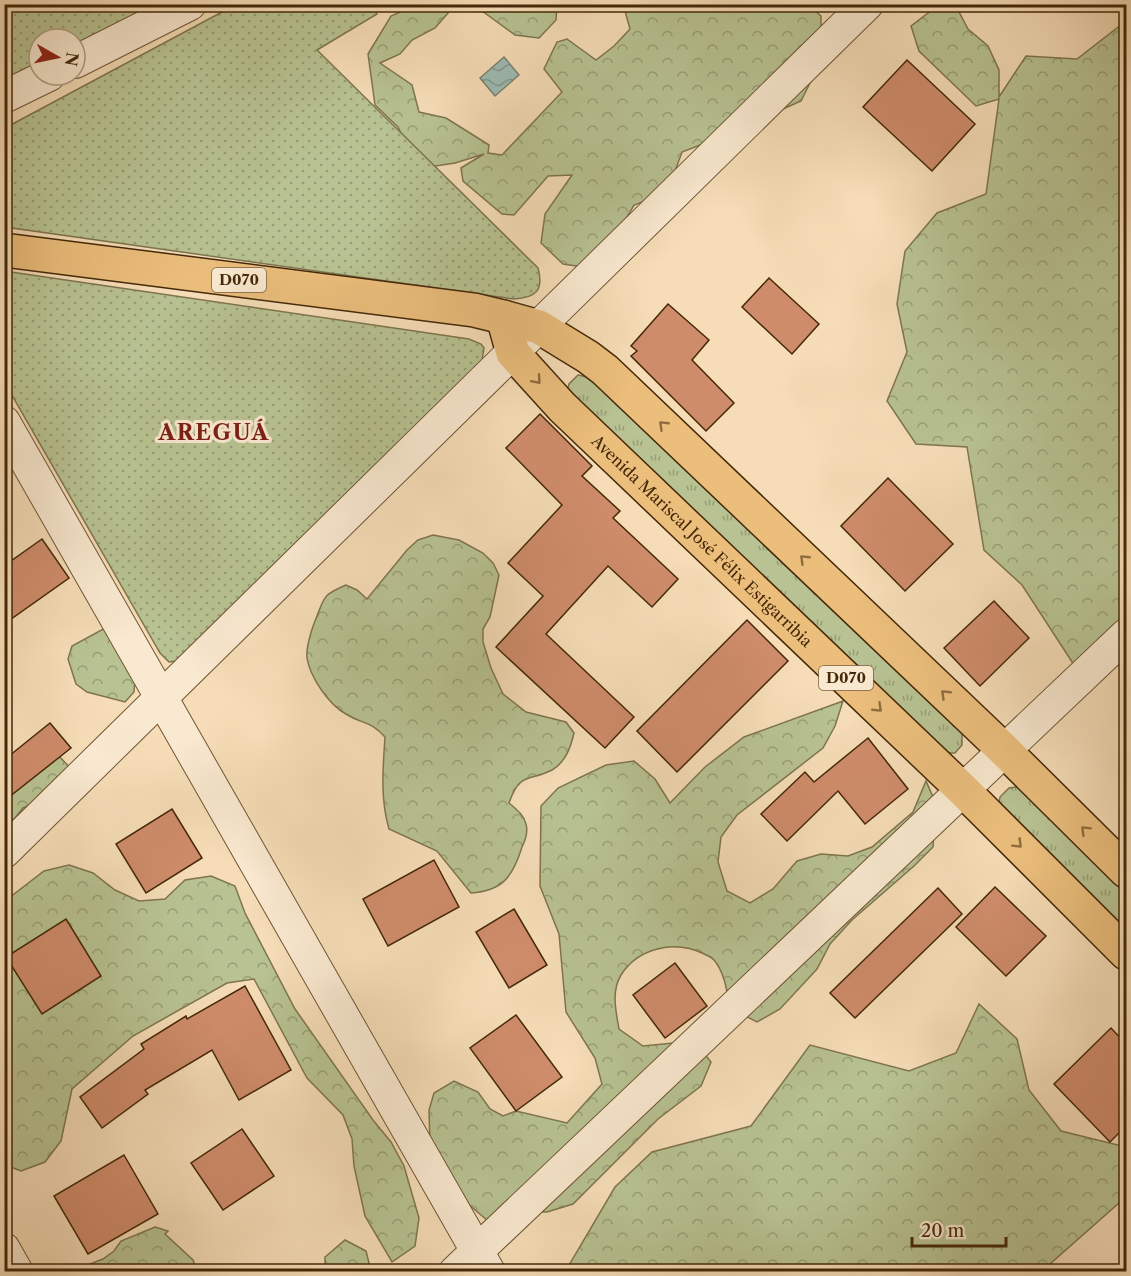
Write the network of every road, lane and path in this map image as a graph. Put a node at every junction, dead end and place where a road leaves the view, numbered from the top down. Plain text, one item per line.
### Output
1 (190, 4) edge
2 (852, 10) edge
3 (87, 56) edge
4 (27, 86) edge
5 (4, 97) edge
6 (4, 250) edge
7 (489, 314) junction
8 (539, 327) junction
9 (513, 353) junction
10 (4, 422) edge
11 (1126, 635) edge
12 (163, 698) junction
13 (1004, 750) junction
14 (962, 789) junction
15 (4, 852) edge
16 (1126, 871) edge
17 (1126, 953) edge
18 (4, 1250) edge
19 (474, 1265) edge
20 (17, 1272) edge

1 - 3 street
2 - 8 street
4 - 5 street
6 - 7 main road, D070
7 - 8 main road, D070
7 - 9 main road, Avenida Mariscal José Félix Estigarribia / D070
8 - 9 street
13 -> 8 main road, D070
9 - 12 street
9 -> 14 main road, Avenida Mariscal José Félix Estigarribia / D070
10 - 12 street
11 - 13 street
12 - 15 street
12 - 19 street
13 - 14 street
16 -> 13 main road, D070
14 -> 17 main road, Avenida Mariscal José Félix Estigarribia / D070
14 - 19 street
18 - 20 street

